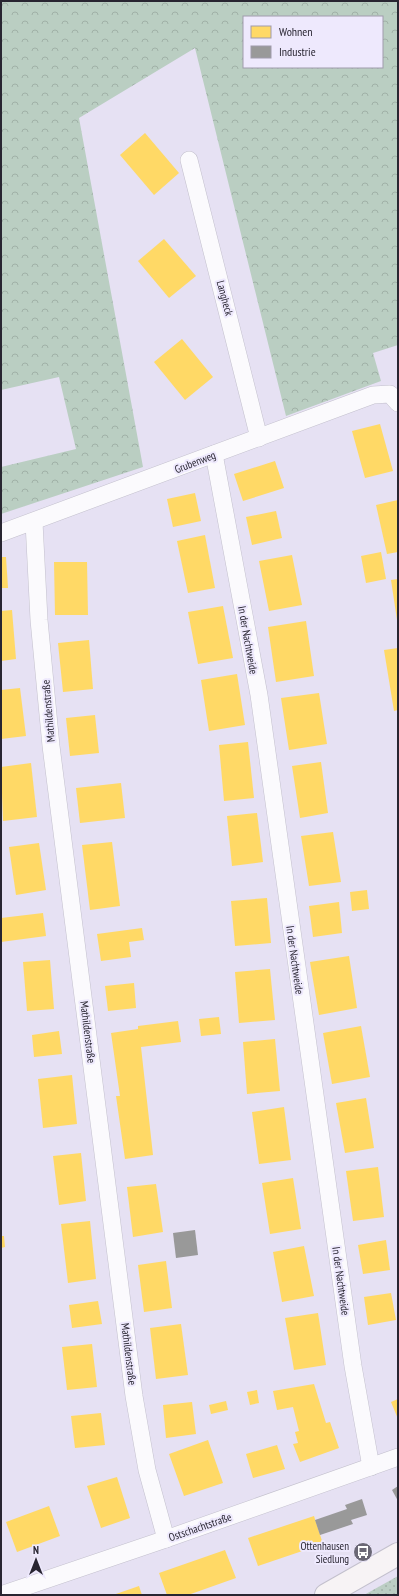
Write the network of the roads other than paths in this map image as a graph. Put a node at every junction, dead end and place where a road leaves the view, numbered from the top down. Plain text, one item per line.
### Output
1 (189, 160) dead end
2 (394, 398) edge
3 (259, 438) junction
4 (214, 454) junction
5 (34, 522) junction
6 (1, 533) edge
7 (398, 1457) edge
8 (371, 1467) junction
9 (166, 1540) junction
10 (398, 1554) edge
11 (1, 1595) edge
12 (326, 1595) edge

1 - 3 street, Langheck
2 - 3 street, Grubenweg
3 - 4 street, Grubenweg
4 - 5 street, Grubenweg
4 - 8 street, In der Nachtweide
5 - 6 street, Grubenweg
5 - 9 street, Mathildenstraße
7 - 8 street, Ostschachtstraße
8 - 9 street, Ostschachtstraße
9 - 11 street, Ostschachtstraße
10 - 12 main road

